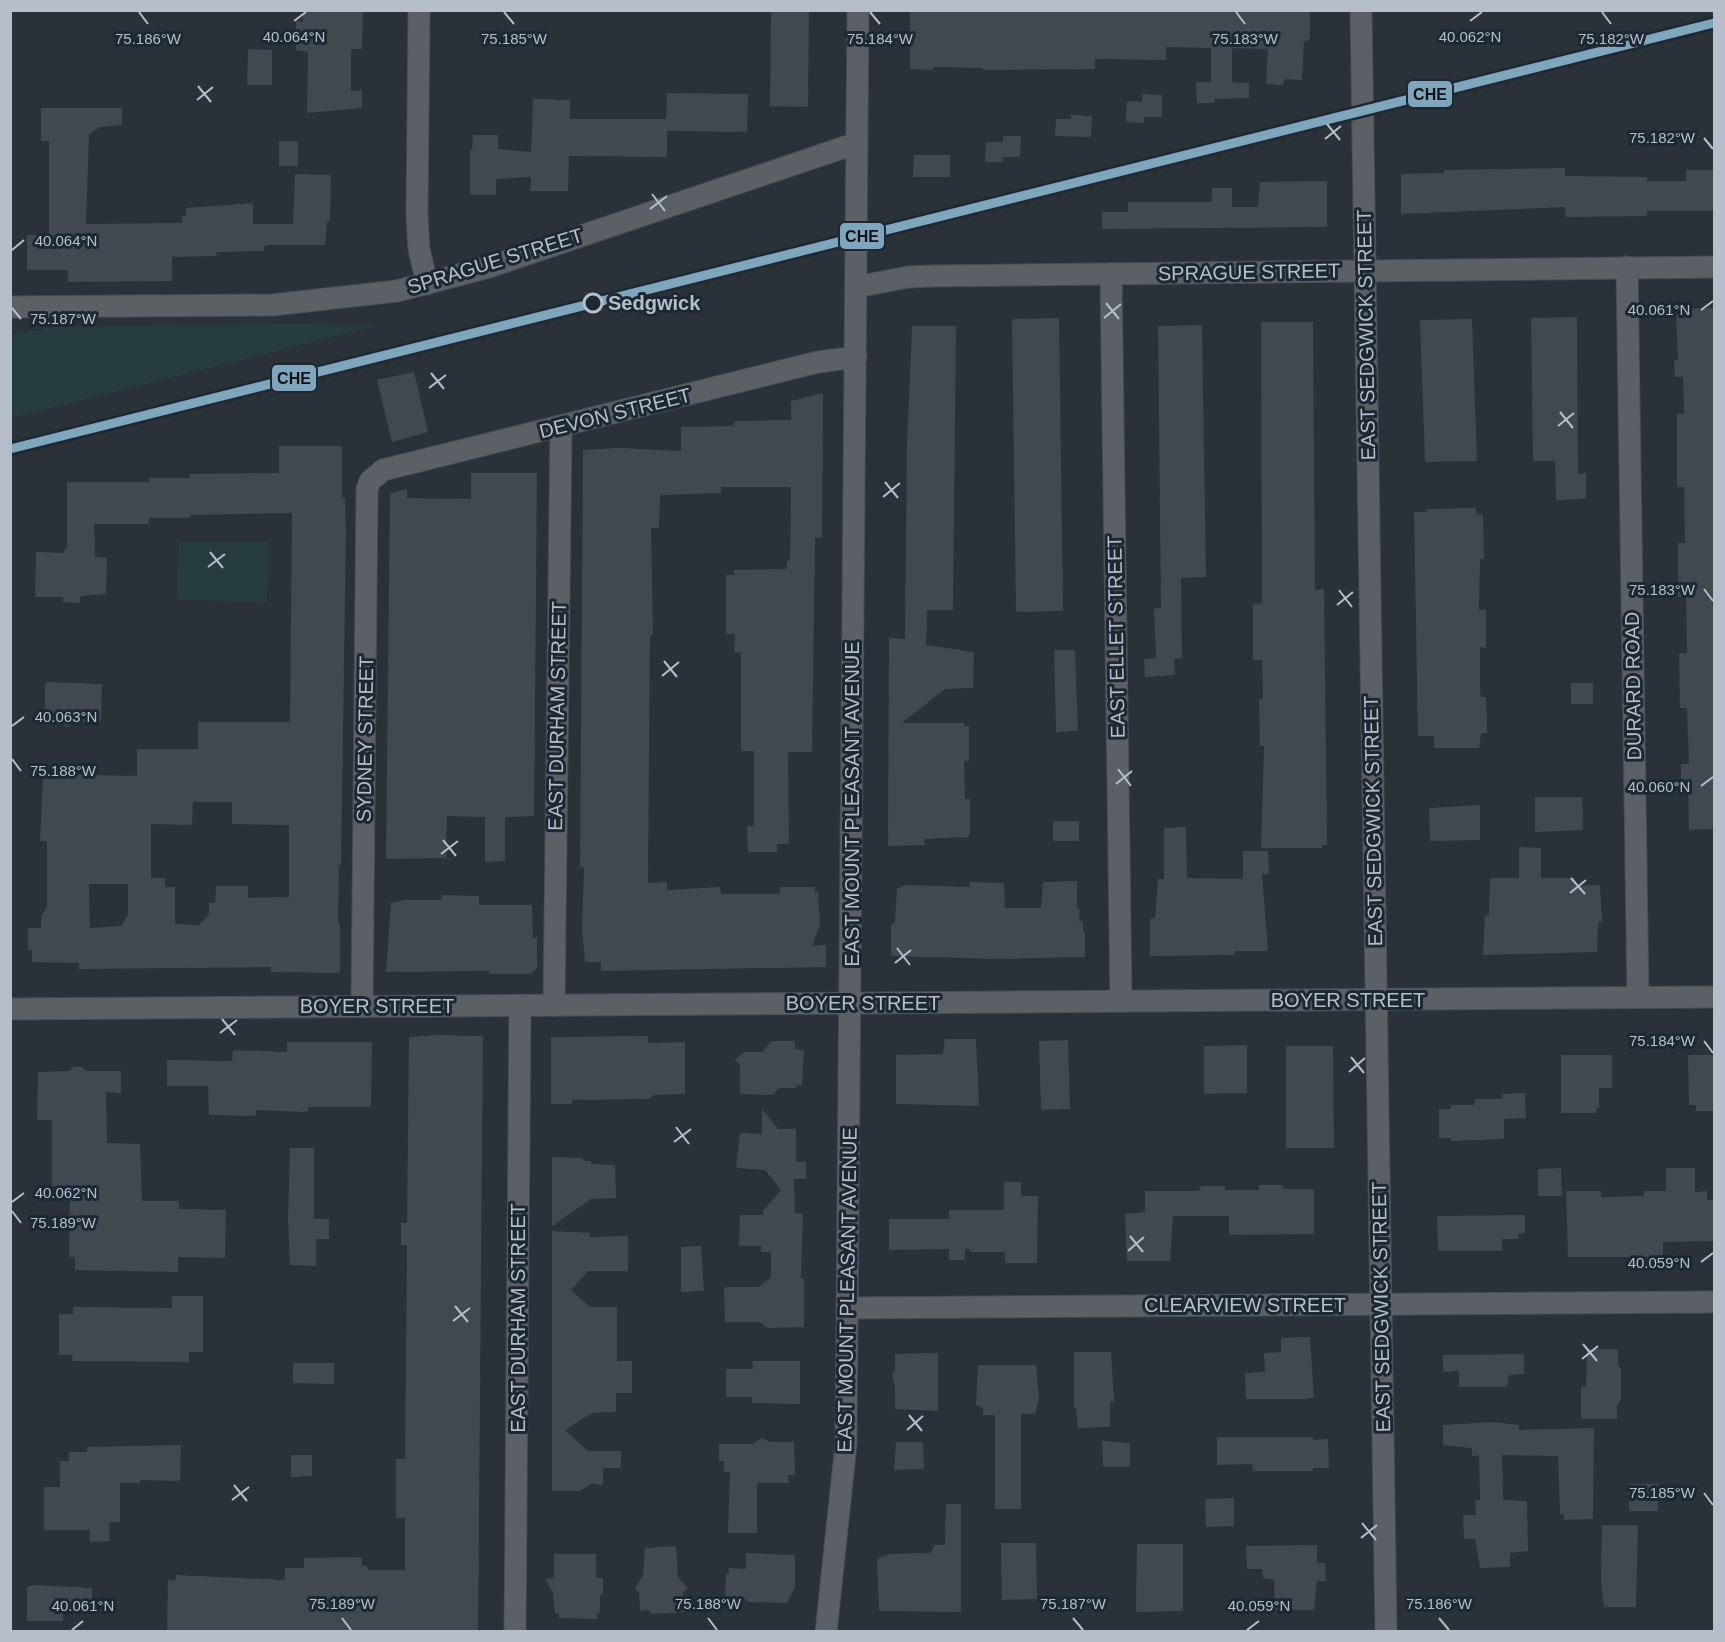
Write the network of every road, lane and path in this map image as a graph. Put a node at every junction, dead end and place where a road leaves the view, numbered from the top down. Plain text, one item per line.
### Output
1 (419, 10) edge
2 (858, 10) edge
3 (1361, 10) edge
4 (857, 143) junction
5 (1627, 267) junction
6 (1714, 267) edge
7 (1365, 271) junction
8 (1111, 274) junction
9 (427, 284) junction
10 (856, 287) junction
11 (10, 307) edge
12 (856, 357) junction
13 (561, 426) junction
14 (375, 474) joint
15 (1638, 997) junction
16 (1714, 997) edge
17 (1376, 999) junction
18 (1120, 1001) junction
19 (850, 1003) junction
20 (520, 1005) junction
21 (554, 1005) junction
22 (362, 1007) junction
23 (10, 1009) edge
24 (1714, 1302) edge
25 (1381, 1305) junction
26 (847, 1308) junction
27 (515, 1632) edge
28 (826, 1632) edge
29 (1386, 1632) edge

1 - 9 street
2 - 4 street, EAST MOUNT PLEASANT AVENUE
3 - 7 street, EAST SEDGWICK STREET
4 - 9 street, SPRAGUE STREET
4 - 10 street, EAST MOUNT PLEASANT AVENUE
5 - 6 street, SPRAGUE STREET
5 - 7 street, SPRAGUE STREET
5 - 15 street, DURARD ROAD
7 - 8 street, SPRAGUE STREET
7 - 17 street, EAST SEDGWICK STREET
8 - 10 street, SPRAGUE STREET
8 - 18 street, EAST ELLET STREET
9 - 11 street, SPRAGUE STREET
10 - 12 street, EAST MOUNT PLEASANT AVENUE
12 - 13 street, DEVON STREET
12 - 19 street, EAST MOUNT PLEASANT AVENUE
13 - 14 street, DEVON STREET
13 - 21 street, EAST DURHAM STREET
14 - 22 street, SYDNEY STREET
15 - 16 street, BOYER STREET
15 - 17 street, BOYER STREET
17 - 18 street, BOYER STREET
17 - 25 street, EAST SEDGWICK STREET
18 - 19 street, BOYER STREET
19 - 21 street, BOYER STREET
19 - 26 street, EAST MOUNT PLEASANT AVENUE
20 - 21 street, BOYER STREET
20 - 22 street, BOYER STREET
20 - 27 street, EAST DURHAM STREET
22 - 23 street, BOYER STREET
24 - 25 street, CLEARVIEW STREET
25 - 26 street, CLEARVIEW STREET
25 - 29 street, EAST SEDGWICK STREET
26 - 28 street, EAST MOUNT PLEASANT AVENUE

